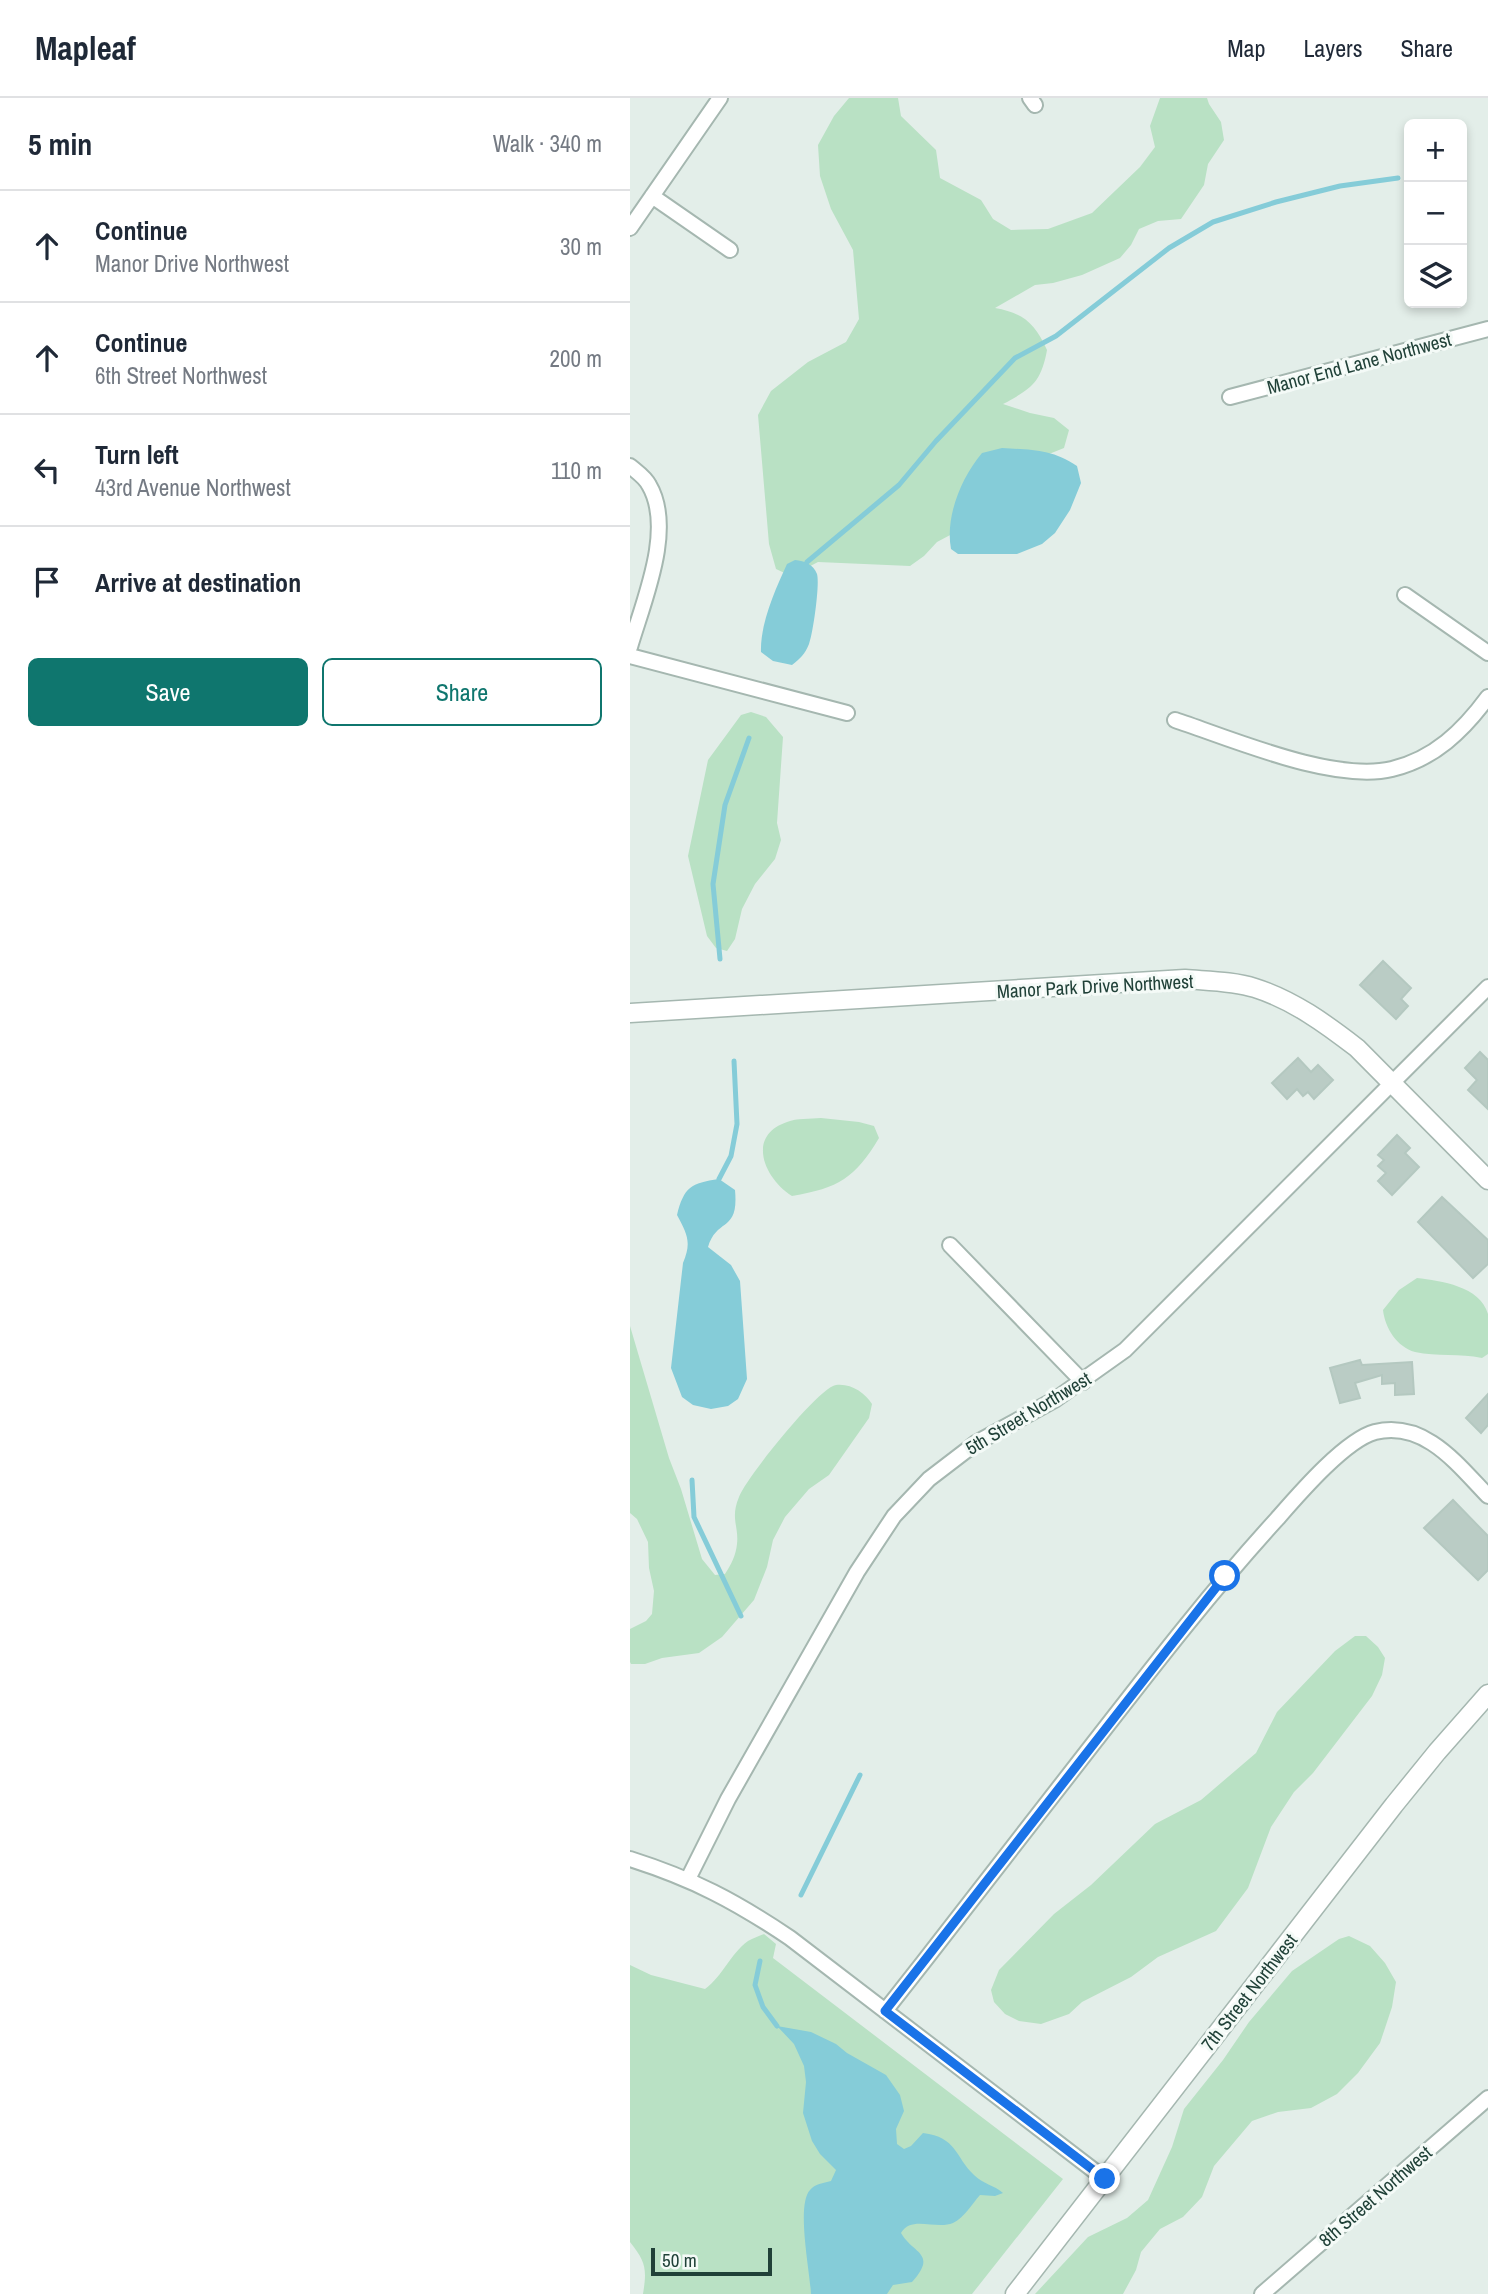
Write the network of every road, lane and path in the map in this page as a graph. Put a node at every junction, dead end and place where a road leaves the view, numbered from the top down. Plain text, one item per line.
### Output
1 (720, 98) edge
2 (652, 196) junction
3 (630, 228) edge
4 (730, 250) dead end
5 (1488, 329) edge
6 (1230, 397) dead end
7 (630, 467) edge
8 (1405, 595) dead end
9 (630, 647) edge
10 (1488, 653) edge
11 (630, 656) edge
12 (1488, 697) edge
13 (846, 713) dead end
14 (1175, 720) dead end
15 (1488, 987) edge
16 (630, 1013) edge
17 (1392, 1082) junction
18 (1488, 1180) edge
19 (950, 1245) dead end
20 (1083, 1382) junction
21 (1488, 1496) edge
22 (1488, 1694) edge
23 (630, 1859) edge
24 (688, 1879) junction
25 (885, 2011) junction
26 (1488, 2098) edge
27 (1105, 2179) junction
28 (1014, 2294) edge
29 (1262, 2294) edge

1 - 2 street
2 - 3 street
2 - 4 street
5 - 6 street, Manor End Lane Northwest
7 - 9 street
8 - 10 street
11 - 13 street
12 - 14 street
15 - 17 street, 5th Street Northwest
16 - 17 street, Manor Park Drive Northwest
17 - 18 street, Manor Park Drive Northwest
17 - 20 street, 5th Street Northwest
19 - 20 street
20 - 24 street, 5th Street Northwest
21 - 25 street
22 - 27 street, 7th Street Northwest
23 - 24 street
24 - 25 street
25 - 27 street
26 - 29 street, 8th Street Northwest
27 - 28 street, 7th Street Northwest

